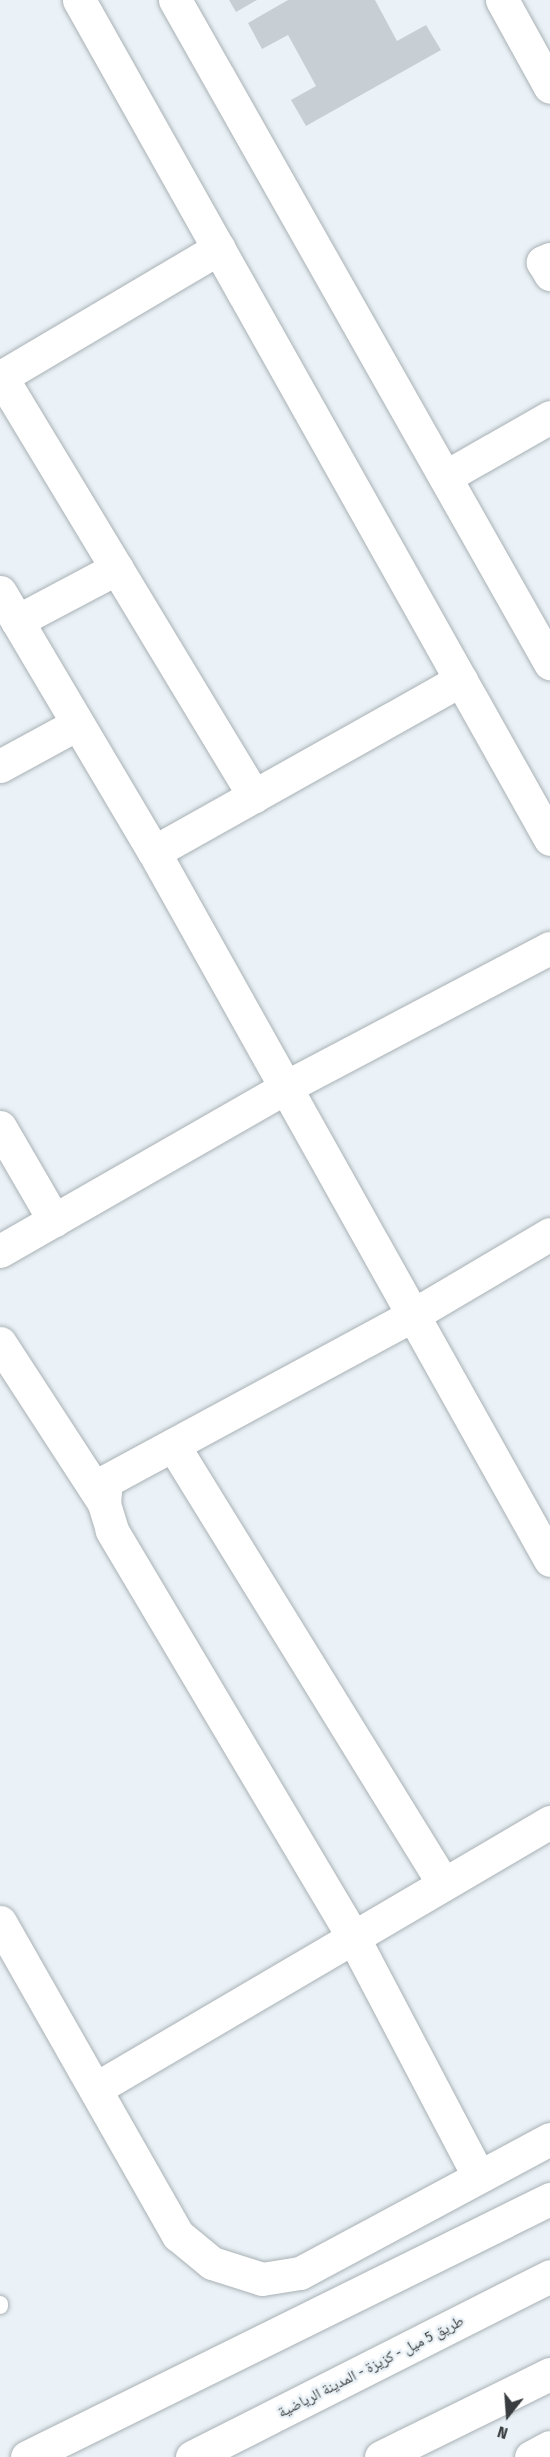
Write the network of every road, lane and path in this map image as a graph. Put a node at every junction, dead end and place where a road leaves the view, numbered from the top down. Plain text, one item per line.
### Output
1 (79, 0) edge
2 (175, 0) edge
3 (502, 0) edge
4 (550, 87) edge
5 (219, 248) junction
6 (550, 259) edge
7 (550, 274) edge
8 (1, 376) edge
9 (550, 417) edge
10 (445, 477) junction
11 (117, 568) junction
12 (0, 592) edge
13 (17, 621) junction
14 (550, 663) edge
15 (461, 680) junction
16 (77, 724) junction
17 (0, 766) edge
18 (254, 796) junction
19 (550, 838) edge
20 (153, 852) junction
21 (550, 948) edge
22 (285, 1087) junction
23 (0, 1127) edge
24 (54, 1220) junction
25 (550, 1234) edge
26 (0, 1251) edge
27 (413, 1315) junction
28 (0, 1342) edge
29 (173, 1444) junction
30 (104, 1503) junction
31 (550, 1560) edge
32 (550, 1822) edge
33 (443, 1883) junction
34 (0, 1922) edge
35 (352, 1935) junction
36 (95, 2089) junction
37 (550, 2139) edge
38 (478, 2175) junction
39 (550, 2199) edge
40 (550, 2276) edge
41 (550, 2374) edge
42 (550, 2447) edge
43 (27, 2457) edge
44 (192, 2457) edge
45 (381, 2457) edge
46 (531, 2457) edge

1 - 5 street
2 - 10 street
3 - 4 street
5 - 8 street
5 - 15 street
6 - 7 street
8 - 11 street
9 - 10 street
10 - 14 street
11 - 13 street
11 - 18 street
12 - 13 street
13 - 16 street
15 - 18 street
15 - 19 street
16 - 17 street
16 - 20 street
18 - 20 street
20 - 22 street
21 - 22 street
22 - 24 street
22 - 27 street
23 - 24 street
24 - 26 street
25 - 27 street
27 - 29 street
27 - 31 street
28 - 30 street
29 - 30 street
29 - 33 street
30 - 35 street
32 - 33 street
33 - 35 street
34 - 36 street
35 - 36 street
35 - 38 street
36 - 38 street
37 - 38 street
39 - 43 street
40 - 44 street, طريق 5 ميل - كزيزة - المدينة الرياضية
41 - 45 street
42 - 46 street

